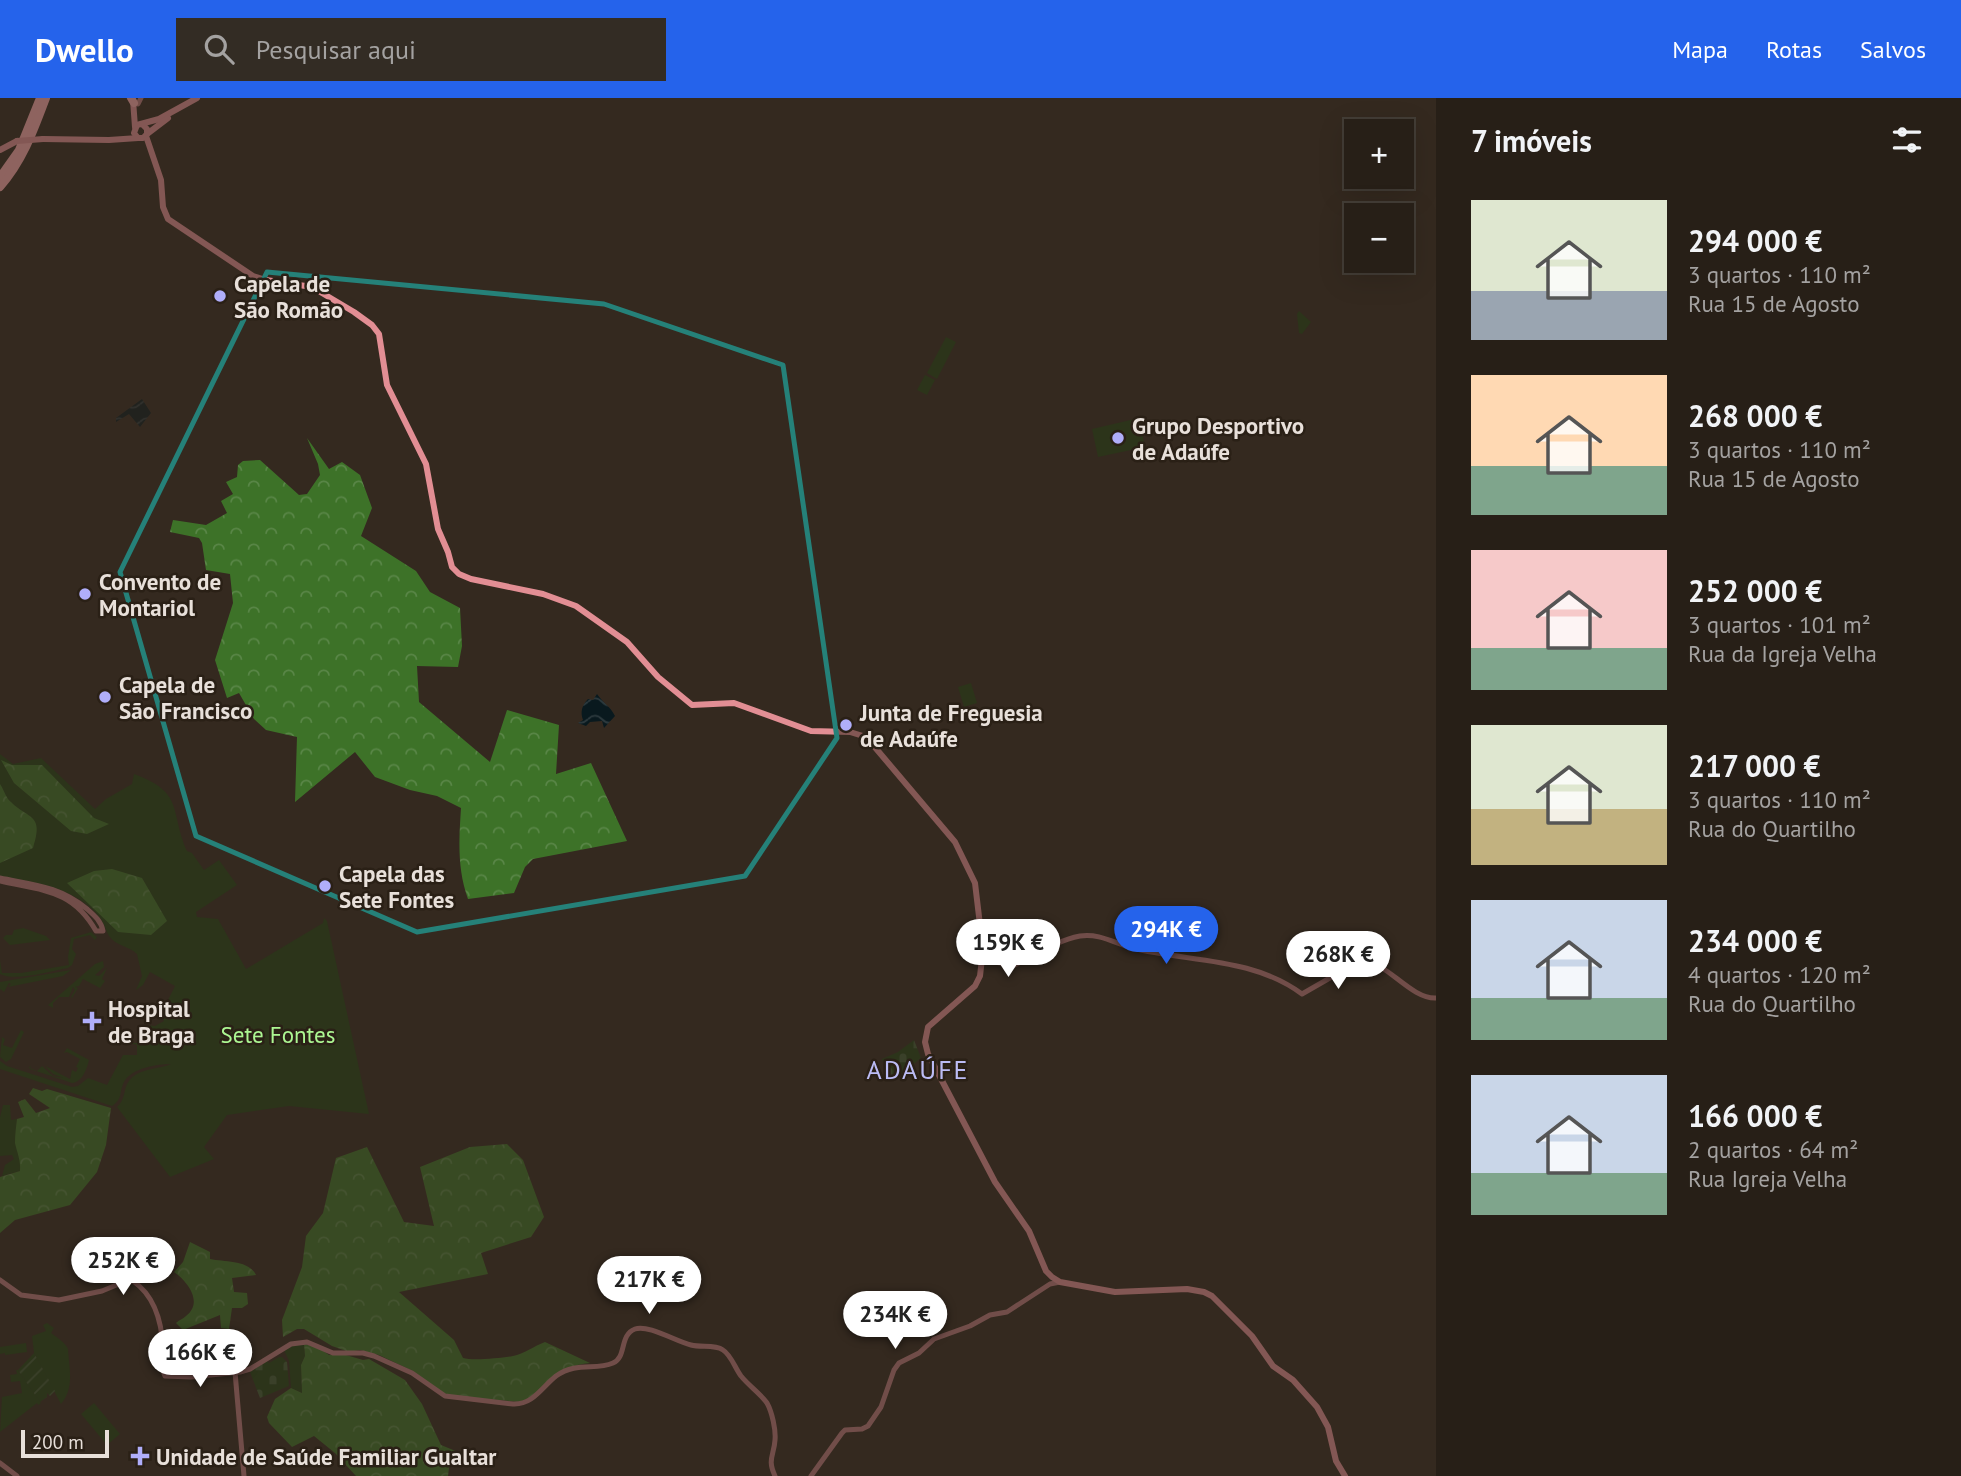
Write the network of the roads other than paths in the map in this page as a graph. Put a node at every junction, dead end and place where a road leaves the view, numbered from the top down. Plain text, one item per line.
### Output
1 (40, 98) edge
2 (47, 98) edge
3 (197, 98) edge
4 (136, 100) edge
5 (180, 108) junction
6 (139, 126) junction
7 (142, 136) junction
8 (114, 140) junction
9 (0, 150) edge
10 (0, 177) edge
11 (0, 187) edge
12 (0, 879) edge
13 (98, 919) junction
14 (91, 922) junction
15 (983, 958) junction
16 (1432, 998) edge
17 (1049, 1278) junction
18 (0, 1280) edge
19 (235, 1372) junction
20 (0, 1463) edge
21 (17, 1476) edge
22 (244, 1476) edge
23 (775, 1476) edge
24 (811, 1476) edge
25 (1345, 1476) edge

1 - 10 highway
2 - 11 highway
3 - 5 main road
4 - 6 main road
5 - 6 main road
5 - 7 main road
6 - 7 main road
6 - 7 main road
6 - 8 main road
7 - 8 main road
7 - 15 main road
8 - 9 main road, bridge
12 - 13 street
12 - 14 street
13 - 14 street
13 - 14 street
15 - 16 street
15 - 17 main road
17 - 24 street
17 - 25 main road
18 - 19 street
19 - 22 street
19 - 23 street
20 - 21 street

